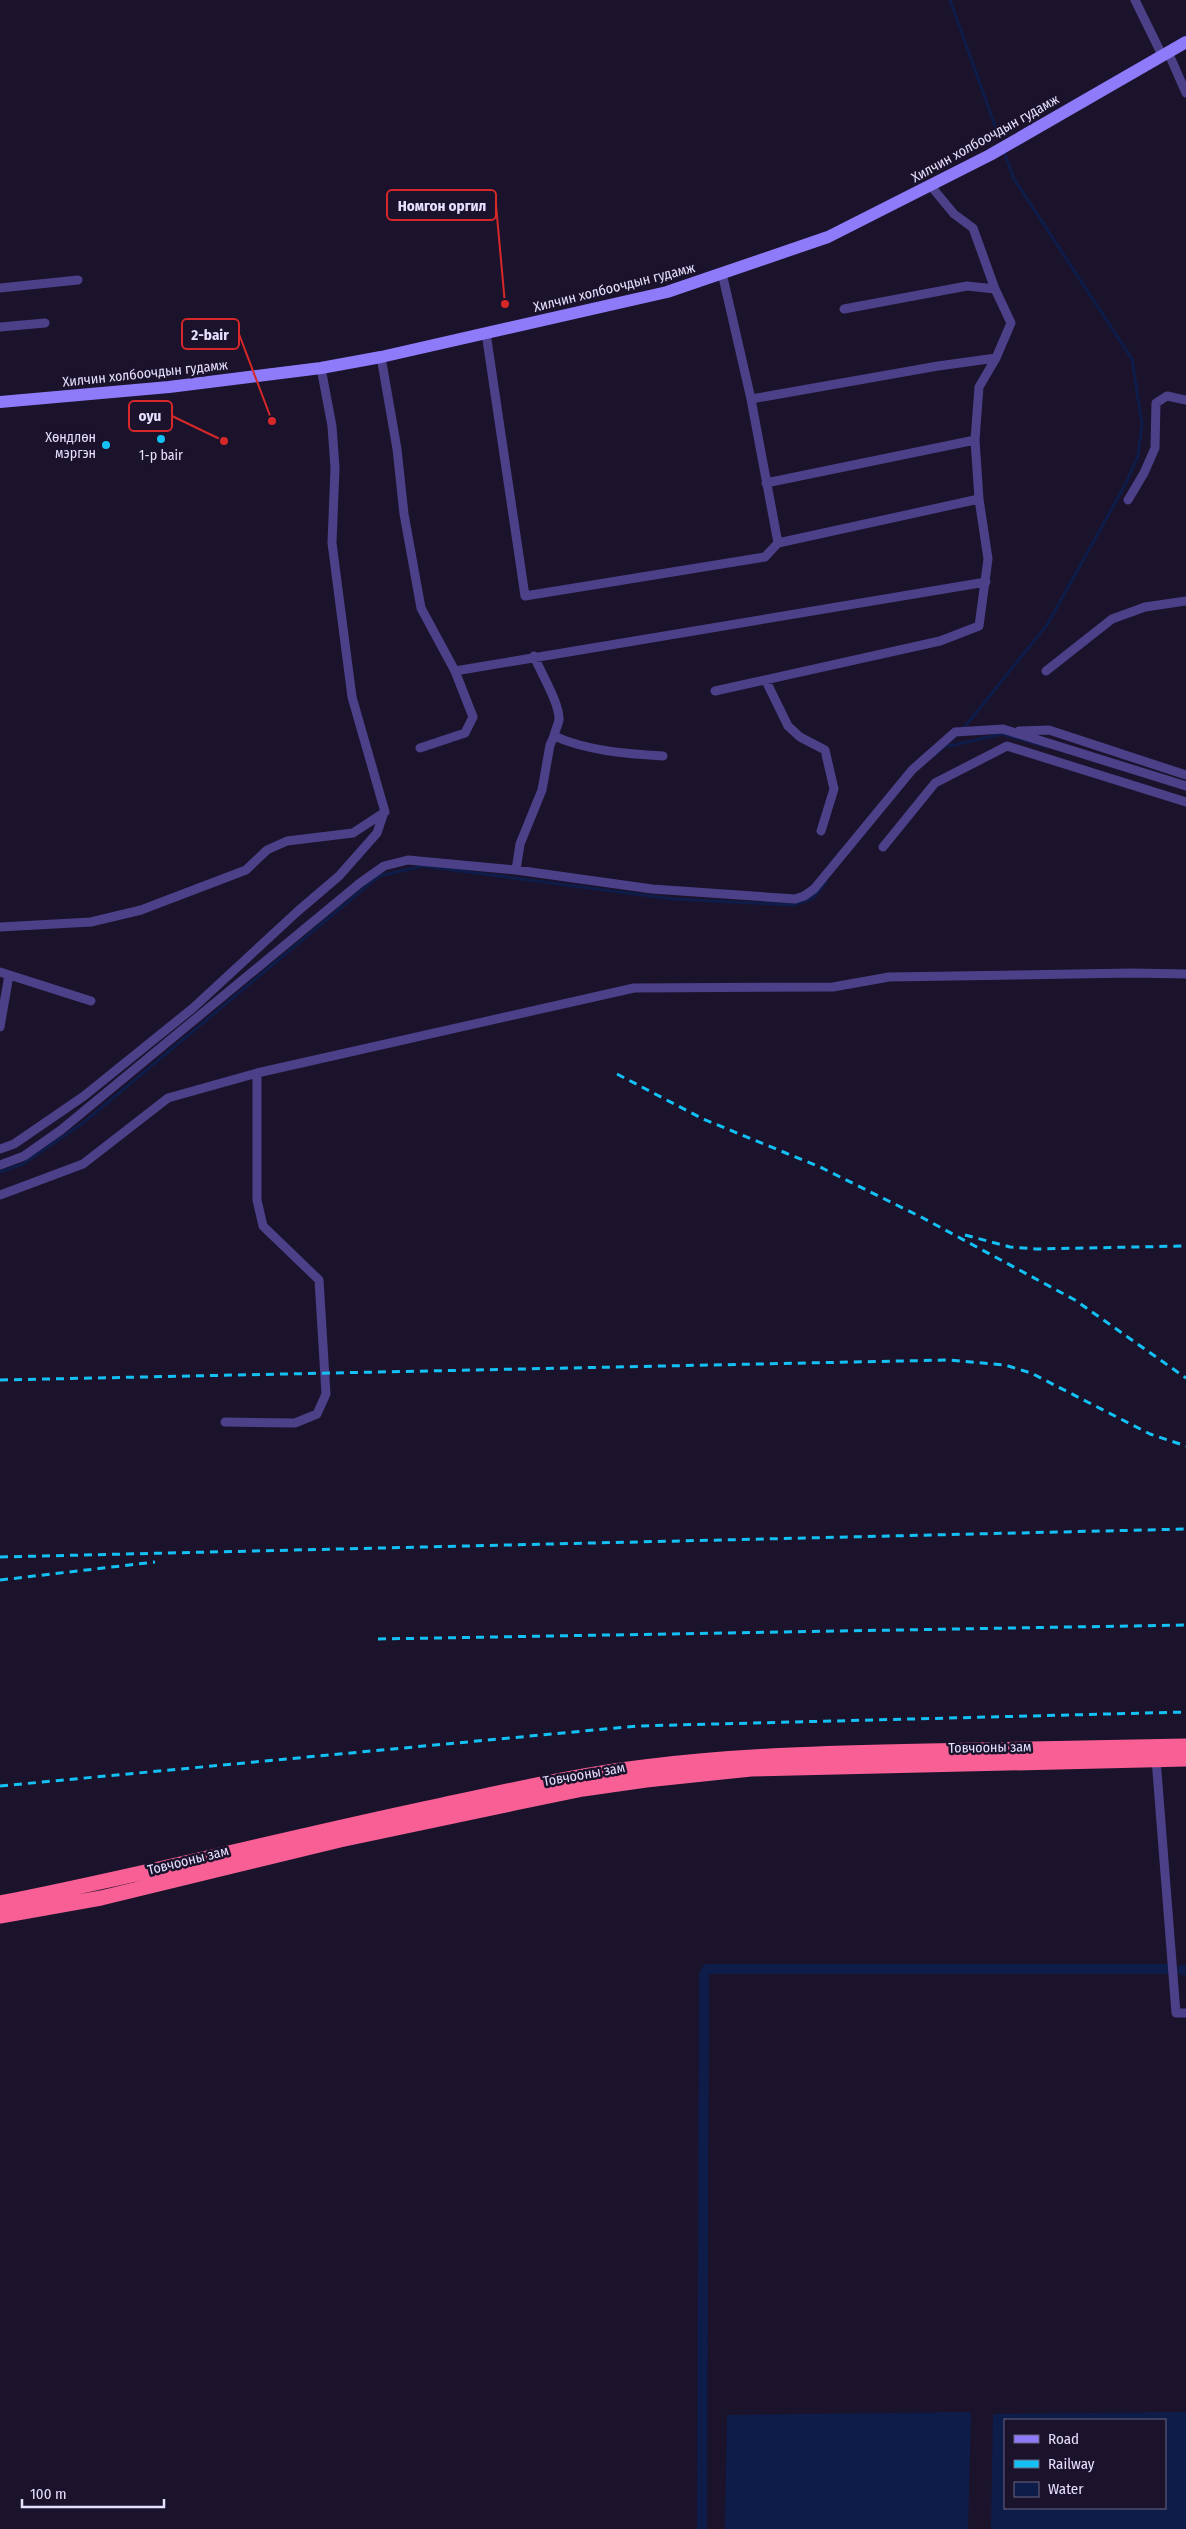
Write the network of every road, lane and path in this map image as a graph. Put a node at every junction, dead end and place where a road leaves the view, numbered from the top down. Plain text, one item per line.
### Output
1 (1135, 0) edge
2 (1186, 42) edge
3 (1165, 54) junction
4 (1186, 93) edge
5 (930, 185) junction
6 (722, 273) junction
7 (78, 280) dead end
8 (0, 288) edge
9 (995, 289) junction
10 (844, 309) dead end
11 (45, 323) dead end
12 (0, 327) edge
13 (486, 333) junction
14 (381, 357) junction
15 (996, 358) junction
16 (321, 368) junction
17 (751, 399) junction
18 (1186, 400) edge
19 (0, 402) edge
20 (975, 440) junction
21 (766, 483) junction
22 (979, 499) junction
23 (1128, 500) dead end
24 (778, 543) junction
25 (986, 582) junction
26 (1186, 601) edge
27 (534, 656) junction
28 (455, 671) junction
29 (1046, 671) dead end
30 (766, 681) junction
31 (715, 691) dead end
32 (1013, 732) junction
33 (554, 736) junction
34 (420, 748) dead end
35 (663, 756) dead end
36 (1186, 775) edge
37 (1186, 786) edge
38 (1186, 802) edge
39 (384, 812) junction
40 (821, 831) dead end
41 (883, 847) dead end
42 (516, 870) junction
43 (0, 927) edge
44 (4, 973) edge
45 (1186, 974) edge
46 (91, 1001) dead end
47 (0, 1027) edge
48 (257, 1073) junction
49 (0, 1149) edge
50 (0, 1166) edge
51 (0, 1195) edge
52 (225, 1422) dead end
53 (1186, 1746) edge
54 (1156, 1759) junction
55 (1186, 1759) edge
56 (0, 1902) edge
57 (0, 1916) edge
58 (1186, 2013) edge

1 - 3 street
2 - 3 main road, Хилчин холбоочдын гудамж
3 - 4 street
3 - 5 main road, Хилчин холбоочдын гудамж
5 - 6 main road, Хилчин холбоочдын гудамж
5 - 9 street
6 - 13 main road, Хилчин холбоочдын гудамж
6 - 17 street
7 - 8 street
9 - 10 street
9 - 15 street
11 - 12 street
13 - 14 main road, Хилчин холбоочдын гудамж
13 - 24 street
14 - 16 main road, Хилчин холбоочдын гудамж
14 - 28 street
15 - 17 street
15 - 20 street
16 - 19 main road, Хилчин холбоочдын гудамж
16 - 39 street
17 - 21 street
18 - 23 street
20 - 21 street
20 - 22 street
21 - 24 street
22 - 24 street
22 - 25 street
25 - 27 street
25 - 30 street
26 - 29 street
27 - 28 street
27 - 33 street
28 - 34 street
30 - 31 street
30 - 40 street
32 - 36 street
32 - 37 street
32 - 42 street
33 - 35 street
33 - 42 street
38 - 41 street
39 - 43 street
39 - 49 street
42 - 50 street
44 - 46 street
44 - 47 street
45 - 48 street
48 - 51 street
48 - 52 street
53 - 56 highway, Товчооны зам
54 - 55 highway, Товчооны зам
54 - 57 highway, Товчооны зам
54 - 58 street

